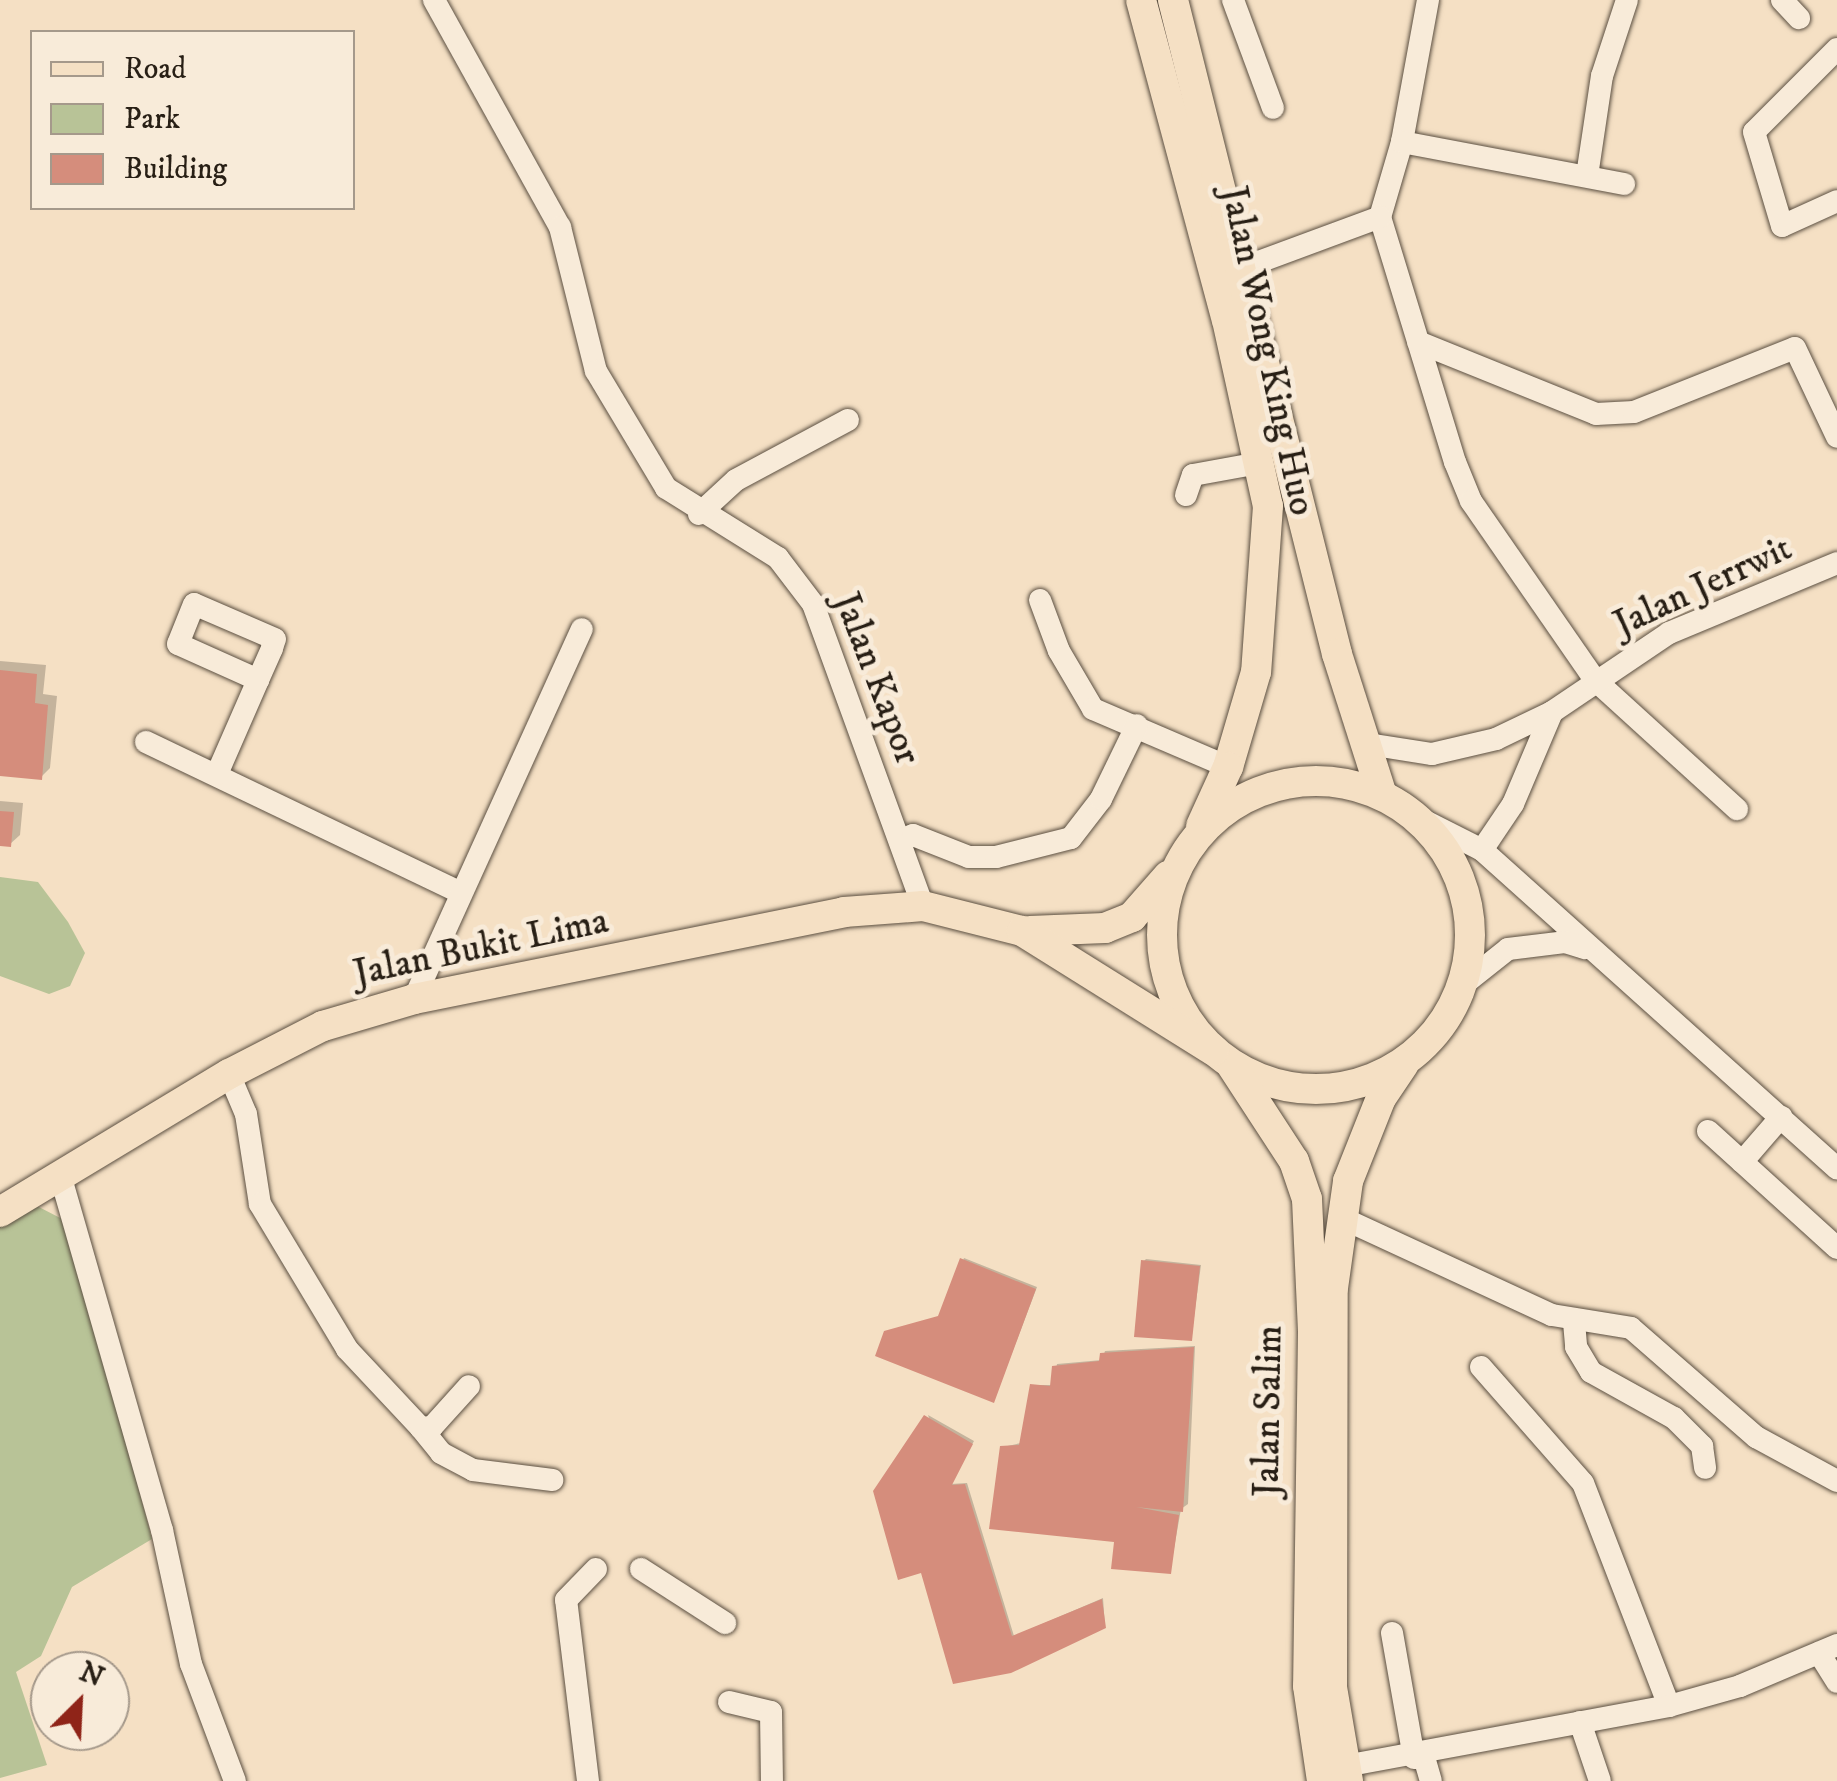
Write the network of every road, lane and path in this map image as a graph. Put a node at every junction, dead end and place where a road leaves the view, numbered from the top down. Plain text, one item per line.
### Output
1 (434, 0) edge
2 (1141, 0) edge
3 (1173, 0) edge
4 (1234, 0) edge
5 (1428, 0) edge
6 (1627, 0) edge
7 (1782, 0) edge
8 (1799, 18) dead end
9 (1837, 49) edge
10 (1273, 108) dead end
11 (1402, 142) junction
12 (1588, 176) junction
13 (1624, 184) dead end
14 (1837, 201) edge
15 (1380, 216) junction
16 (1245, 268) junction
17 (1418, 342) junction
18 (848, 420) dead end
19 (1837, 437) edge
20 (1258, 463) junction
21 (1186, 495) dead end
22 (699, 514) junction
23 (1837, 563) edge
24 (1040, 600) dead end
25 (582, 629) dead end
26 (258, 680) dead end
27 (1595, 680) junction
28 (1552, 712) junction
29 (1136, 725) junction
30 (146, 742) dead end
31 (1368, 744) junction
32 (1228, 767) junction
33 (218, 774) junction
34 (1382, 795) junction
35 (1737, 809) dead end
36 (1415, 816) junction
37 (1198, 833) junction
38 (900, 840) junction
39 (1482, 850) junction
40 (1176, 867) junction
41 (459, 892) junction
42 (923, 906) junction
43 (1022, 931) junction
44 (1588, 950) junction
45 (1464, 984) junction
46 (414, 999) junction
47 (1222, 1058) junction
48 (1404, 1062) junction
49 (229, 1074) junction
50 (1780, 1117) junction
51 (1708, 1132) dead end
52 (1742, 1162) junction
53 (1837, 1168) edge
54 (61, 1178) junction
55 (0, 1212) edge
56 (1342, 1218) junction
57 (1837, 1248) edge
58 (1574, 1322) junction
59 (1481, 1367) dead end
60 (469, 1386) dead end
61 (420, 1428) junction
62 (1704, 1468) dead end
63 (552, 1480) dead end
64 (1837, 1480) edge
65 (596, 1569) dead end
66 (640, 1569) dead end
67 (725, 1623) dead end
68 (1392, 1633) dead end
69 (1828, 1649) edge
70 (1837, 1682) edge
71 (729, 1702) dead end
72 (1669, 1706) junction
73 (1580, 1722) junction
74 (1419, 1757) junction
75 (1338, 1776) edge
76 (234, 1781) edge
77 (588, 1781) edge
78 (772, 1781) edge
79 (1431, 1781) edge
80 (1600, 1781) edge

1 - 22 street, Jalan Kapor
2 - 20 main road, Jalan Wong King Huo
3 - 16 main road, Jalan Wong King Huo
4 - 10 street
5 - 11 street
6 - 12 street
7 - 8 street
9 - 14 street
11 - 12 street
11 - 15 street
12 - 13 street
15 - 16 street
15 - 17 street
16 - 31 main road, Jalan Wong King Huo
17 - 19 street
17 - 27 street
18 - 22 street
20 - 21 street
20 - 32 main road, Jalan Wong King Huo
22 - 38 street, Jalan Kapor
23 - 27 street, Jalan Jerrwit
24 - 29 street
25 - 41 street
26 - 33 street
27 - 28 street, Jalan Jerrwit
27 - 35 street
28 - 31 street, Jalan Jerrwit
28 - 39 street
29 - 32 street
29 - 38 street
30 - 33 street
31 - 34 main road, Jalan Wong King Huo
32 - 37 main road, Jalan Wong King Huo
33 - 41 street
34 - 36 main road
34 - 37 main road
36 - 39 street
36 - 45 main road
37 - 40 main road
38 - 42 street, Jalan Kapor
39 - 44 street
40 - 43 main road
40 - 47 main road
41 - 46 street
42 - 43 main road, Jalan Bukit Lima
42 - 46 main road, Jalan Bukit Lima
43 - 47 main road
44 - 45 street
44 - 50 street
45 - 48 main road
46 - 49 main road, Jalan Bukit Lima
47 - 48 main road
47 - 75 main road, Jalan Salim
48 - 56 main road, Jalan Salim
49 - 54 main road, Jalan Bukit Lima
49 - 61 street
50 - 52 street
50 - 53 street
51 - 52 street
52 - 57 street
54 - 55 main road, Jalan Bukit Lima
54 - 76 street
56 - 58 street
56 - 75 main road, Jalan Salim
58 - 62 street
58 - 64 street
59 - 72 street
60 - 61 street
61 - 63 street
65 - 77 street
66 - 67 street
68 - 74 street
69 - 70 street
69 - 72 street
71 - 78 street
72 - 73 street
73 - 74 street
73 - 80 street
74 - 75 street
74 - 79 street

